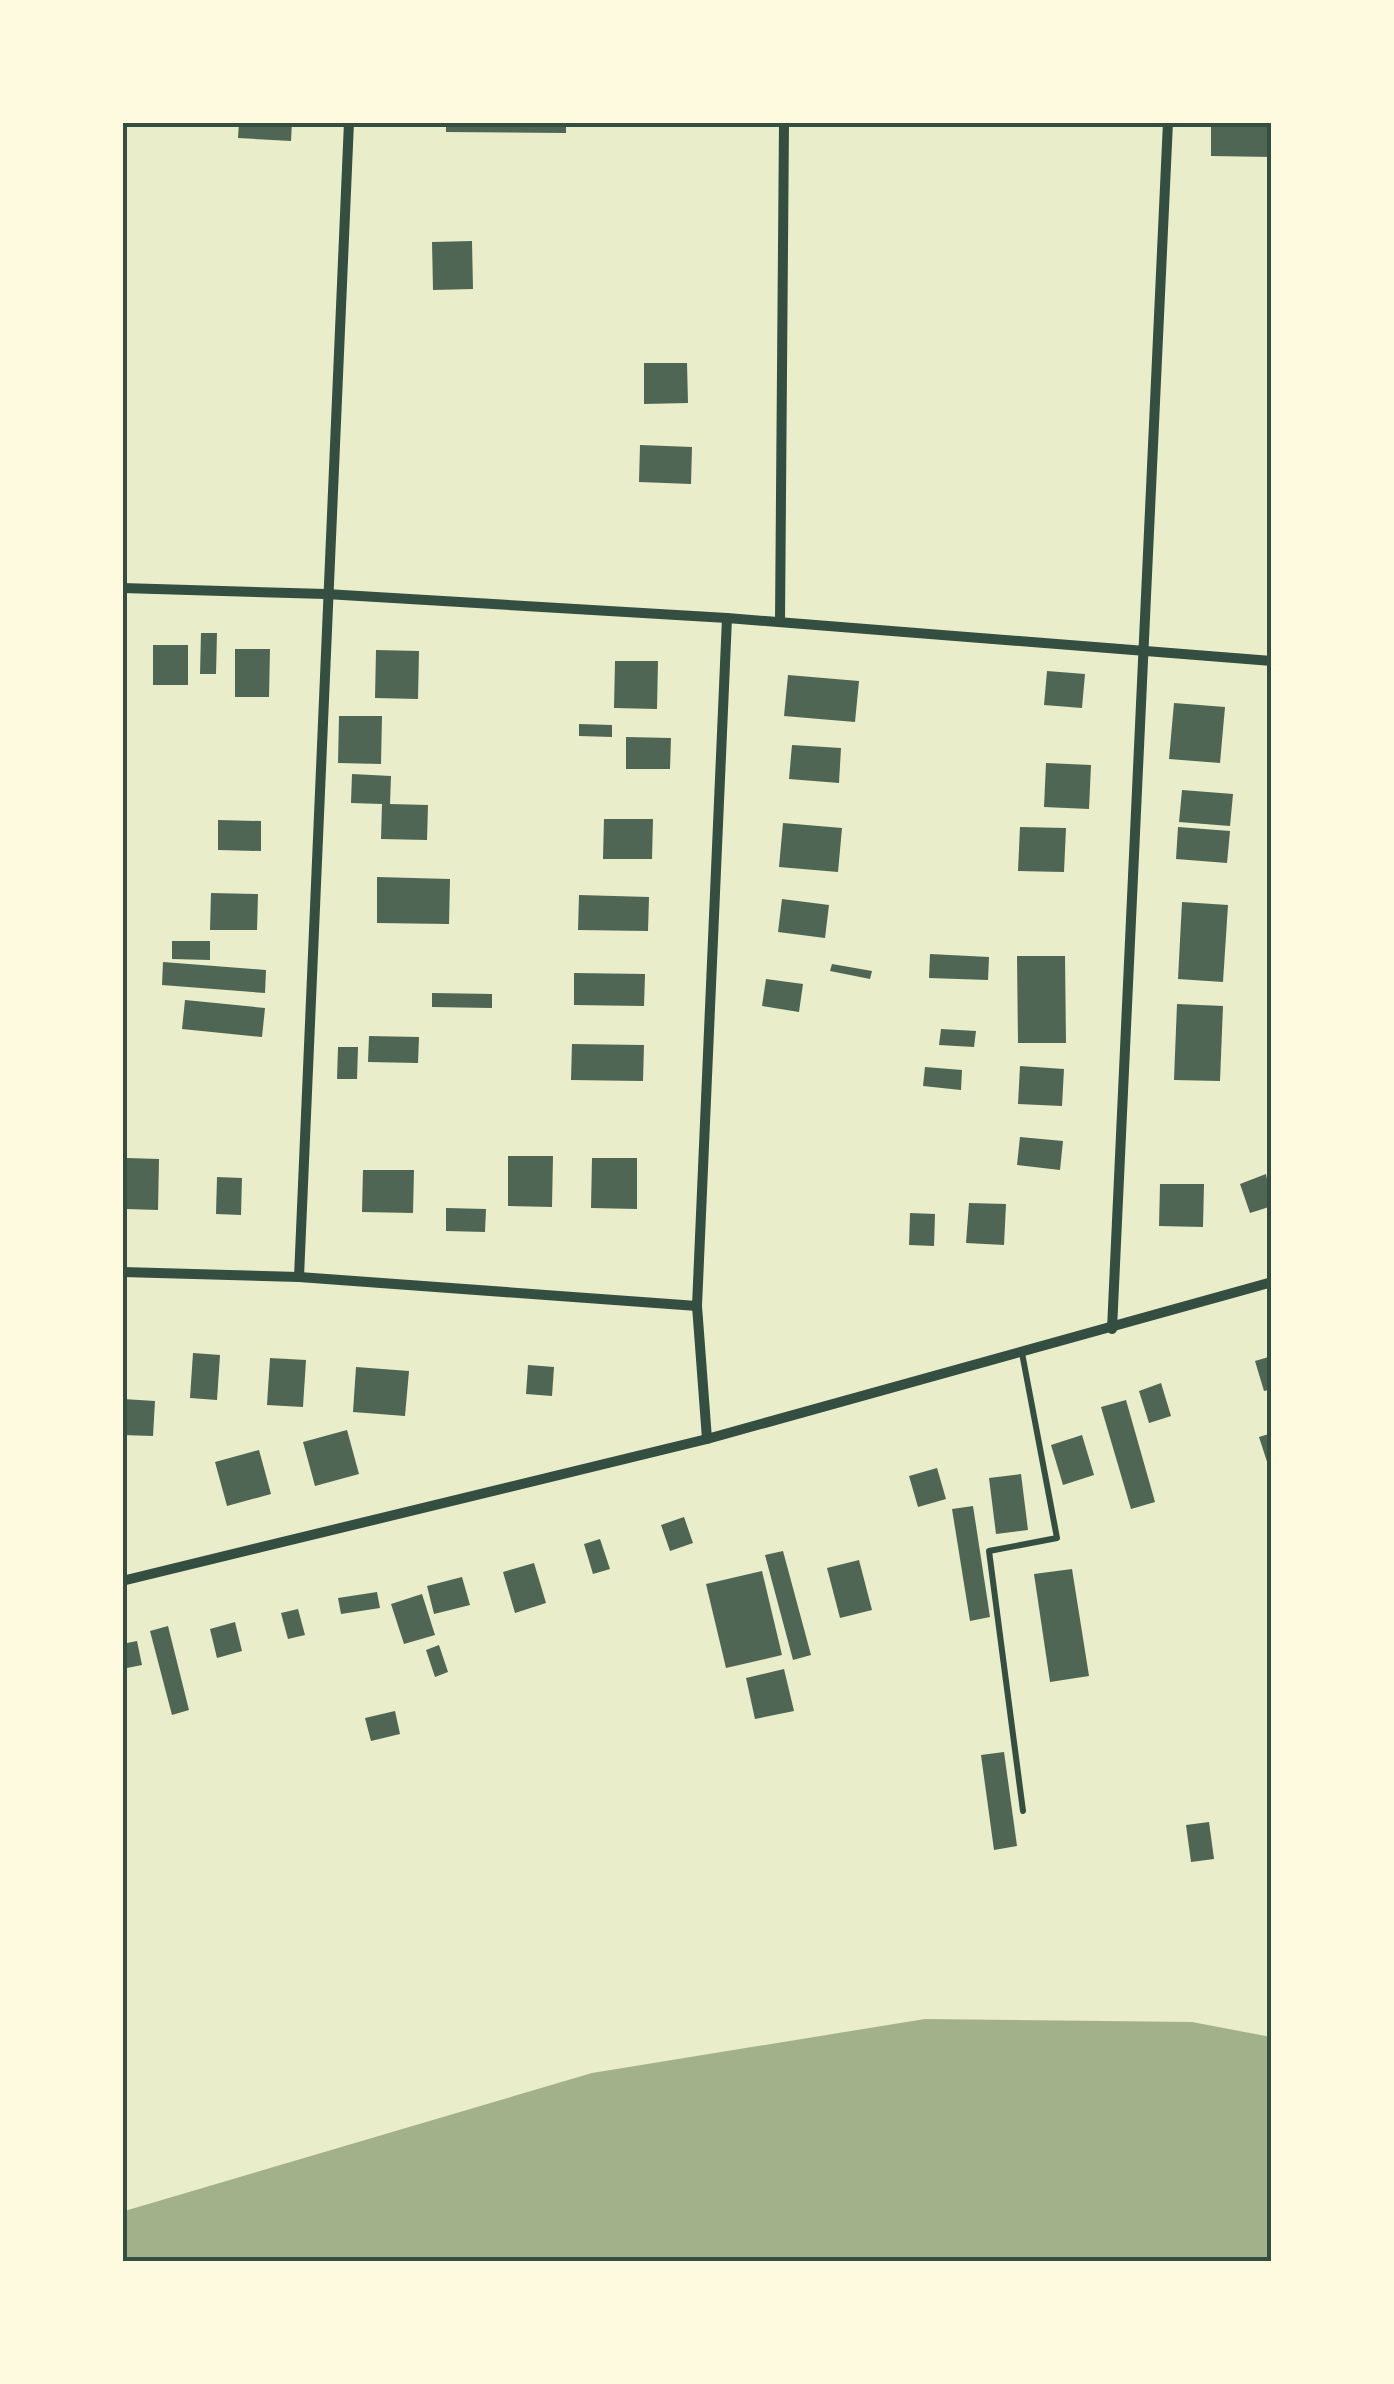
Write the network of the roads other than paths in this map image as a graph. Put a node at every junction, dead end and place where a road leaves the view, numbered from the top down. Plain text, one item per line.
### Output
1 (349, 122) edge
2 (784, 122) edge
3 (1168, 122) edge
4 (122, 588) edge
5 (326, 594) junction
6 (728, 618) junction
7 (780, 621) junction
8 (1144, 654) junction
9 (1272, 662) edge
10 (122, 1272) edge
11 (299, 1277) junction
12 (1272, 1282) edge
13 (698, 1306) junction
14 (1112, 1329) junction
15 (1022, 1354) junction
16 (706, 1439) junction
17 (122, 1581) edge
18 (1024, 1811) dead end

1 - 5 street
2 - 7 street
3 - 8 street
4 - 5 street
5 - 6 street
5 - 11 street
6 - 7 street
6 - 13 street
7 - 8 street
8 - 9 street
8 - 14 street
10 - 11 street
11 - 13 street
12 - 14 street
13 - 16 street
14 - 15 street
15 - 16 street
15 - 18 lane
16 - 17 street

